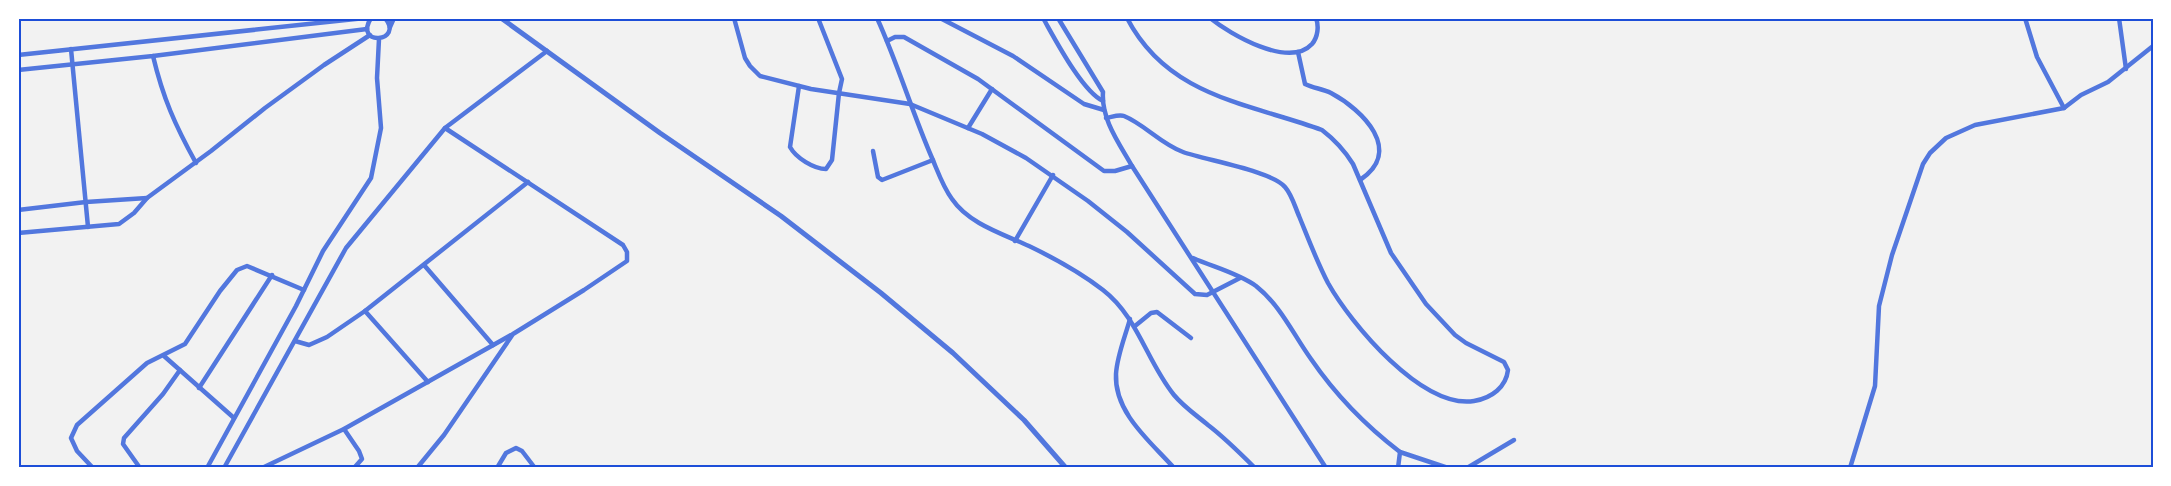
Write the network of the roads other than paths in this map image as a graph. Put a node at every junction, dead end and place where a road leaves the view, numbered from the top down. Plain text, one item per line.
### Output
1 (365, 18) edge
2 (371, 18) edge
3 (385, 18) edge
4 (394, 18) edge
5 (501, 18) edge
6 (734, 18) edge
7 (818, 18) edge
8 (878, 18) edge
9 (939, 18) edge
10 (1043, 18) edge
11 (1058, 18) edge
12 (1127, 18) edge
13 (1210, 18) edge
14 (1316, 18) edge
15 (2025, 18) edge
16 (2118, 18) edge
17 (390, 27) junction
18 (367, 28) junction
19 (370, 35) junction
20 (379, 39) junction
21 (887, 41) junction
22 (2153, 46) edge
23 (71, 50) junction
24 (547, 51) junction
25 (1298, 52) junction
26 (18, 55) edge
27 (153, 56) junction
28 (72, 64) junction
29 (2126, 69) junction
30 (18, 70) edge
31 (799, 86) junction
32 (992, 89) junction
33 (839, 93) junction
34 (1102, 100) junction
35 (910, 104) junction
36 (2064, 108) junction
37 (1104, 110) junction
38 (1106, 117) junction
39 (446, 128) junction
40 (968, 128) junction
41 (873, 151) dead end
42 (933, 160) junction
43 (196, 163) junction
44 (1132, 165) junction
45 (1053, 175) junction
46 (1360, 180) junction
47 (528, 182) junction
48 (147, 198) junction
49 (86, 202) junction
50 (18, 210) edge
51 (88, 227) junction
52 (18, 233) edge
53 (1015, 241) junction
54 (1192, 257) junction
55 (424, 265) junction
56 (272, 276) junction
57 (1240, 278) junction
58 (304, 290) junction
59 (1212, 292) junction
60 (365, 311) junction
61 (1130, 319) junction
62 (1134, 326) junction
63 (513, 334) junction
64 (1191, 338) dead end
65 (295, 341) junction
66 (493, 345) junction
67 (164, 356) junction
68 (180, 370) junction
69 (428, 382) junction
70 (199, 388) junction
71 (234, 418) junction
72 (344, 429) junction
73 (1514, 440) dead end
74 (1400, 452) junction
75 (1063, 467) edge
76 (93, 468) edge
77 (140, 468) edge
78 (207, 468) edge
79 (224, 468) edge
80 (262, 468) edge
81 (354, 468) edge
82 (417, 468) edge
83 (497, 468) edge
84 (535, 468) edge
85 (1174, 468) edge
86 (1255, 468) edge
87 (1326, 468) edge
88 (1398, 468) edge
89 (1448, 468) edge
90 (1467, 468) edge
91 (1850, 468) edge

1 - 23 street
2 - 18 street
3 - 17 street
4 - 17 street
5 - 24 street
6 - 31 street
7 - 33 street
8 - 21 street
9 - 37 street
10 - 34 street
11 - 34 street
12 - 46 street
13 - 25 street
14 - 25 street
15 - 36 street
16 - 29 street
17 - 20 street
18 - 19 street
18 - 27 street
19 - 20 street
19 - 43 street
20 - 58 street
21 - 32 street
21 - 35 street
22 - 29 street
23 - 26 street
23 - 28 street
24 - 39 street
24 - 75 street
25 - 46 street
27 - 28 street
27 - 43 street
28 - 30 street
28 - 49 street
29 - 36 street
31 - 33 street
31 - 33 street
32 - 40 street
32 - 44 street
33 - 35 street
34 - 37 street
35 - 40 street
35 - 42 street
36 - 91 street
37 - 38 street
38 - 44 street
38 - 46 street
39 - 47 street
39 - 65 street
40 - 45 street
41 - 42 street
42 - 53 street
43 - 48 street
44 - 54 street
45 - 53 street
45 - 59 street
47 - 55 street
47 - 63 street
48 - 49 street
48 - 51 street
49 - 50 street
49 - 51 street
51 - 52 street
53 - 61 street
54 - 57 street
54 - 59 street
55 - 60 street
55 - 66 street
56 - 58 street
56 - 67 street
56 - 70 street
57 - 59 street
57 - 74 street
58 - 71 street
59 - 87 street
60 - 65 street
60 - 69 street
61 - 62 street
61 - 85 street
62 - 64 street
62 - 86 street
63 - 66 street
63 - 82 street
65 - 79 street
66 - 69 street
67 - 68 street
67 - 76 street
68 - 70 street
68 - 77 street
69 - 72 street
70 - 71 street
71 - 78 street
72 - 80 street
72 - 81 street
73 - 90 street
74 - 88 street
74 - 89 street
83 - 84 street

